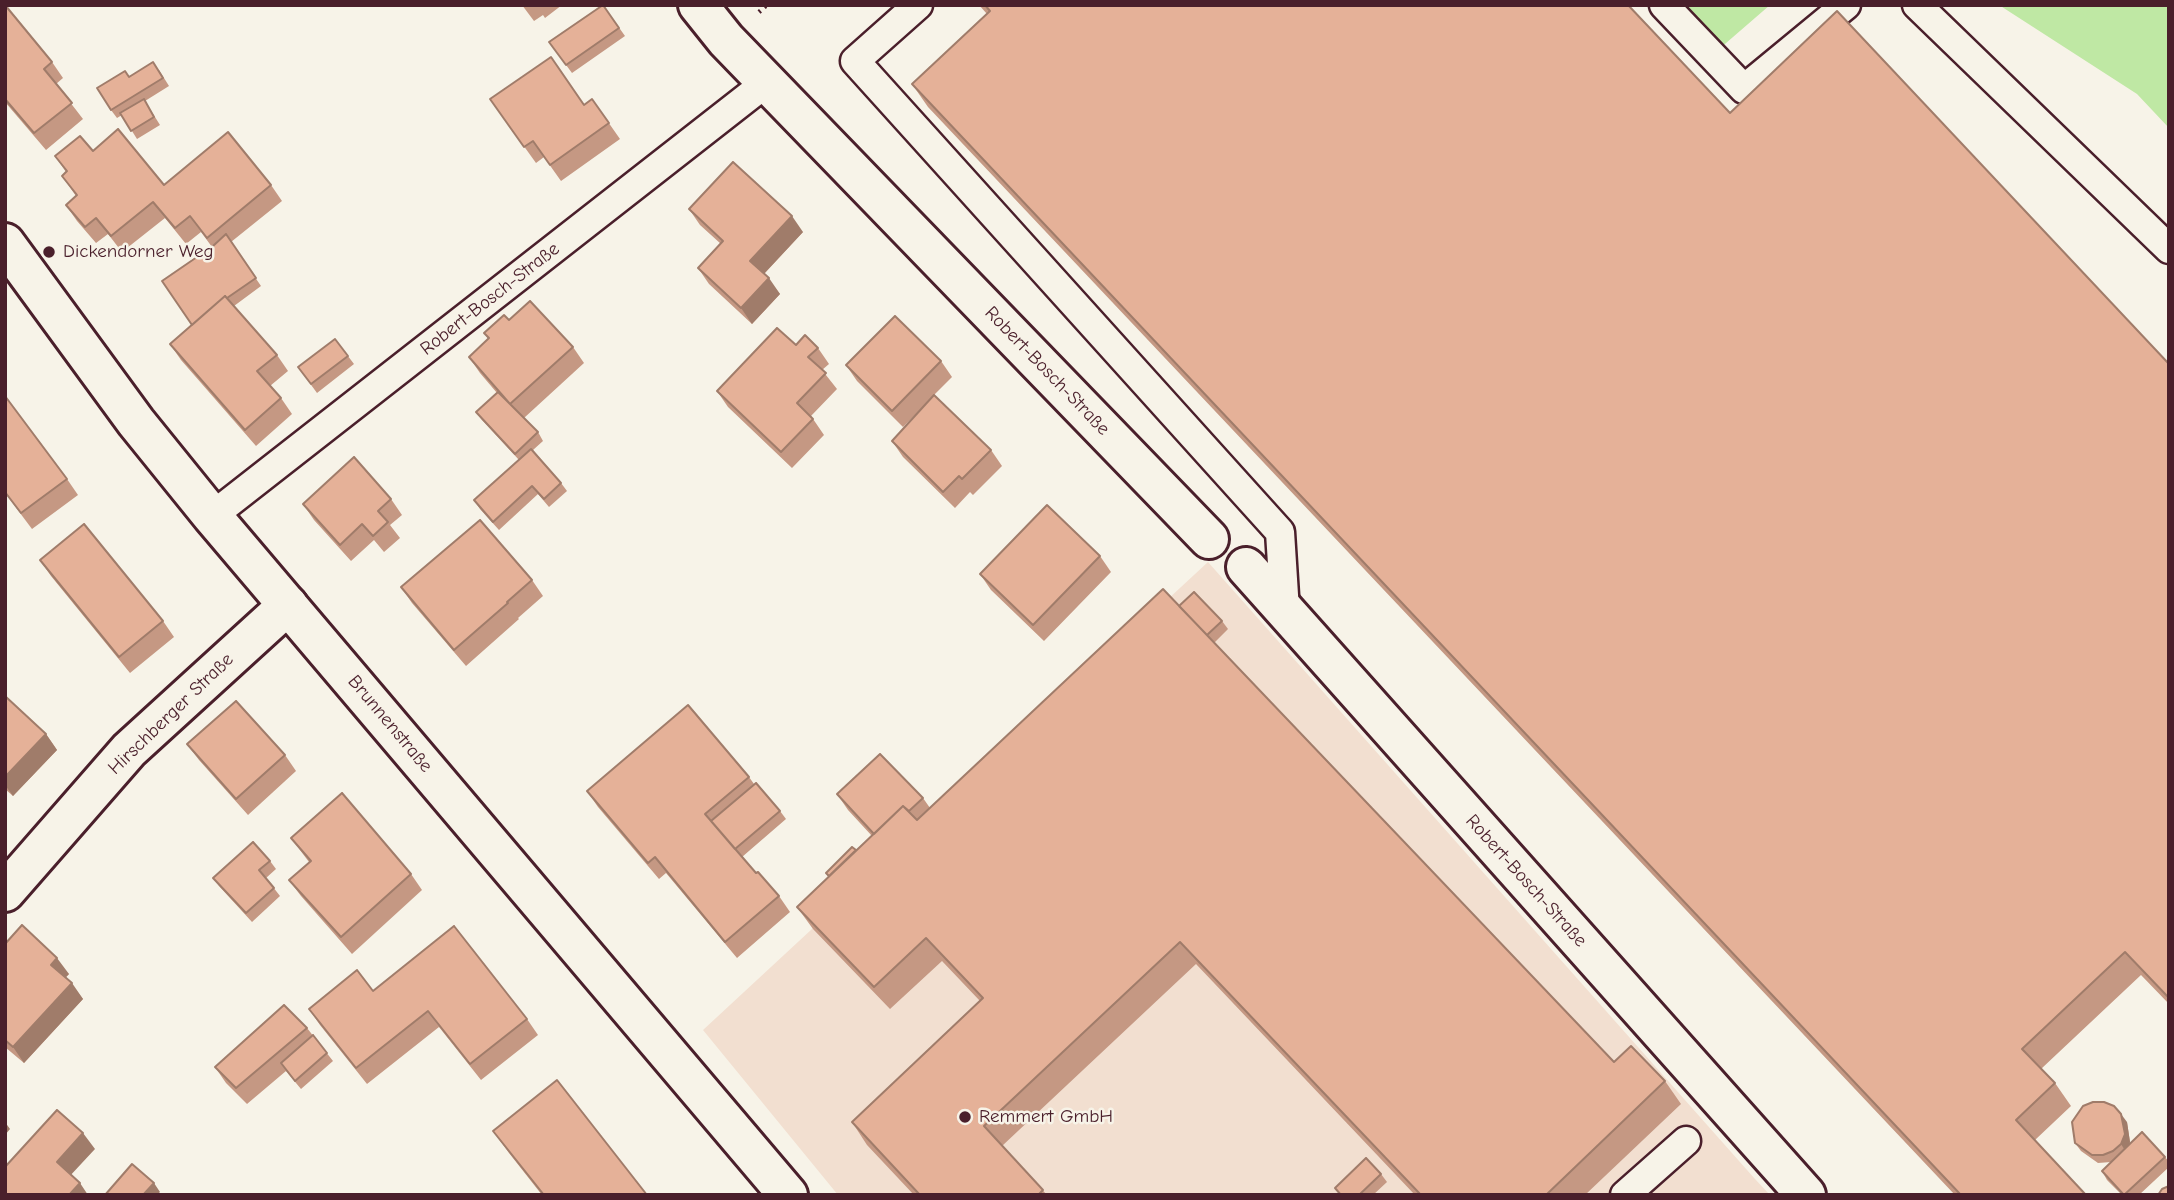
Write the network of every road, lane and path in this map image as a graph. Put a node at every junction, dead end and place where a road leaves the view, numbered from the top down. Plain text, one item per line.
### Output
1 (698, 5) edge
2 (918, 5) edge
3 (1664, 5) edge
4 (1846, 5) edge
5 (1917, 5) edge
6 (767, 82) junction
7 (5, 243) edge
8 (2169, 249) edge
9 (212, 516) junction
10 (1209, 539) dead end
11 (1246, 567) dead end
12 (288, 604) junction
13 (1284, 611) junction
14 (5, 892) edge
15 (1686, 1141) dead end
16 (788, 1195) edge
17 (1625, 1195) edge
18 (1806, 1195) edge

1 - 6 street, Robert-Bosch-Straße
2 - 13 lane
3 - 4 lane
5 - 8 lane
6 - 9 lane, Robert-Bosch-Straße
6 - 10 street, Robert-Bosch-Straße
7 - 9 street, Brunnenstraße
9 - 12 street, Brunnenstraße
11 - 13 street, Robert-Bosch-Straße
12 - 14 street, Hirschberger Straße
12 - 16 street, Brunnenstraße
13 - 18 street, Robert-Bosch-Straße
15 - 17 lane

